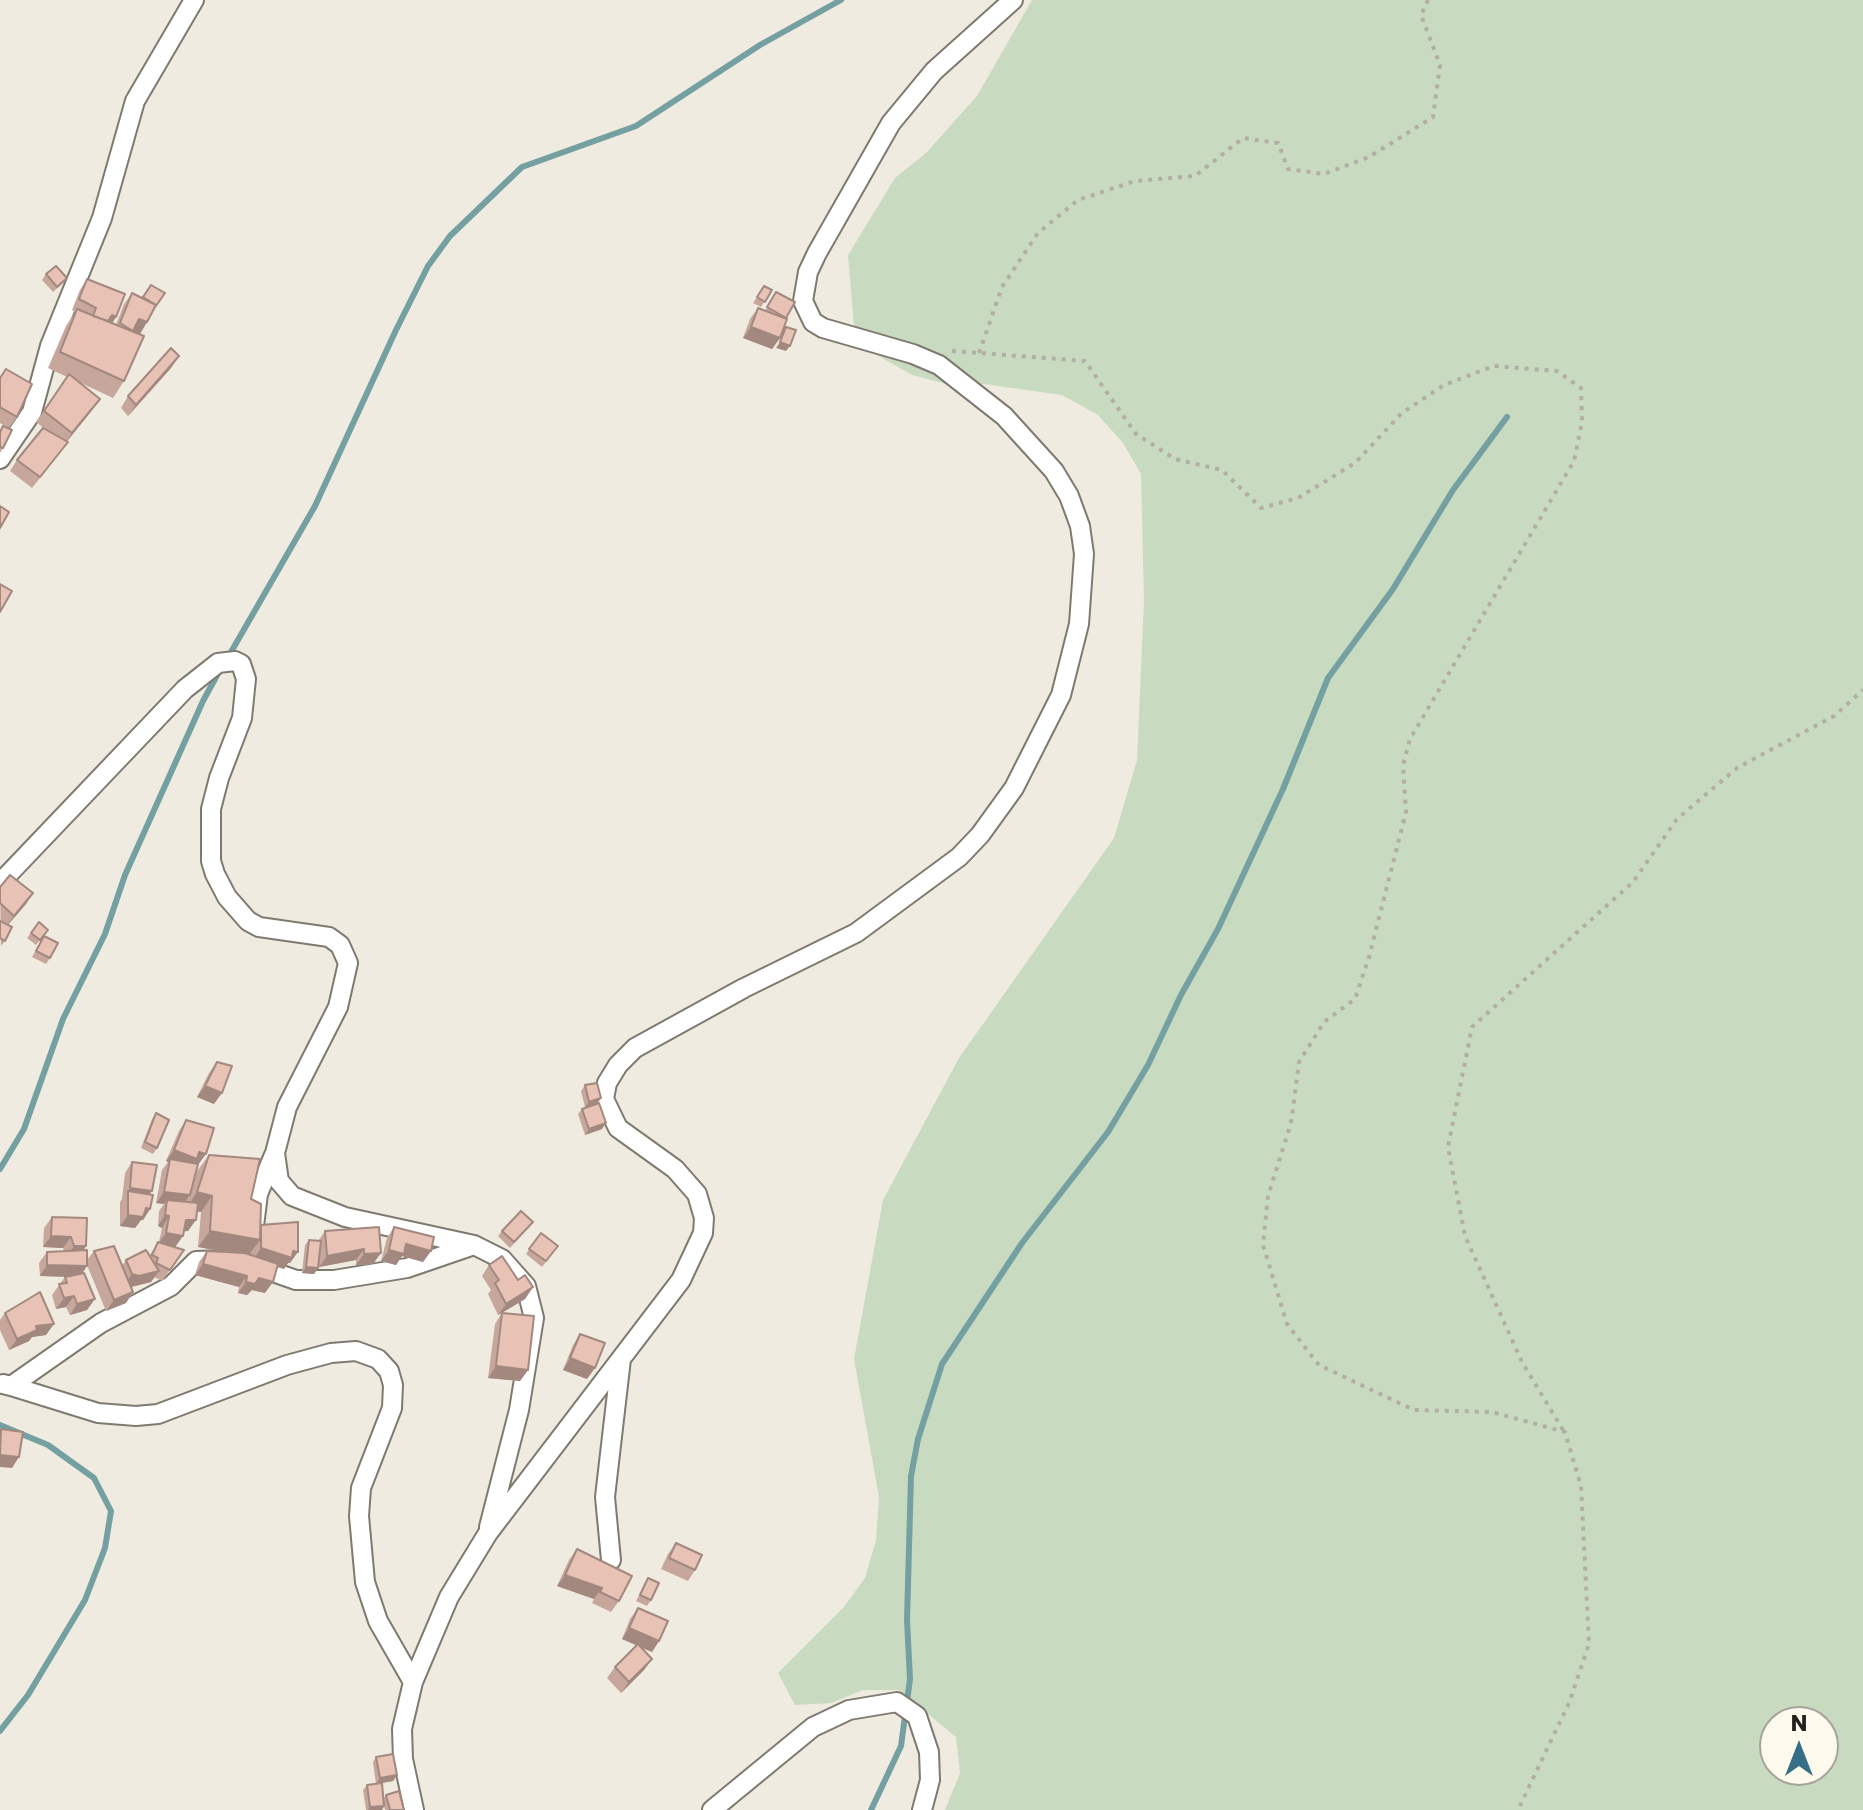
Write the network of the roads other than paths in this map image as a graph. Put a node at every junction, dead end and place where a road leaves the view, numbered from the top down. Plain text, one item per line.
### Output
1 (194, 0) edge
2 (1013, 0) edge
3 (0, 459) edge
4 (0, 883) edge
5 (275, 1153) junction
6 (254, 1232) edge
7 (474, 1245) junction
8 (621, 1357) junction
9 (6, 1385) edge
10 (488, 1533) junction
11 (611, 1560) dead end
12 (413, 1682) junction
13 (414, 1810) edge
14 (712, 1810) edge
15 (922, 1810) edge

1 - 3 street
2 - 8 street
4 - 5 street
5 - 6 street
5 - 7 street
7 - 9 street
7 - 10 street
8 - 10 street
8 - 11 street
9 - 12 street
10 - 12 street
12 - 13 street
14 - 15 street

